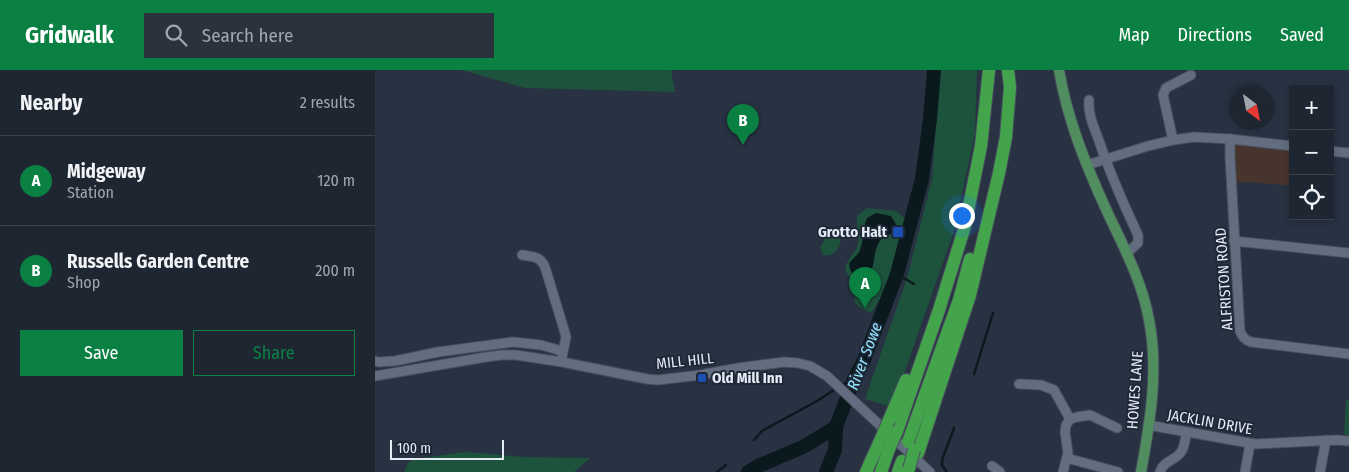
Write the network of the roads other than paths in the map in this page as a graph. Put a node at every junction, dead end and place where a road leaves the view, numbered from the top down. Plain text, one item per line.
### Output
1 (989, 70) edge
2 (1007, 70) edge
3 (1059, 70) edge
4 (1191, 75) dead end
5 (1089, 100) dead end
6 (1231, 139) junction
7 (1173, 140) junction
8 (1289, 146) edge
9 (1334, 151) edge
10 (1349, 153) edge
11 (1105, 159) junction
12 (1087, 165) junction
13 (1234, 241) junction
14 (1127, 253) junction
15 (1349, 253) edge
16 (522, 255) dead end
17 (939, 310) junction
18 (562, 351) junction
19 (1349, 354) edge
20 (375, 361) edge
21 (562, 362) junction
22 (375, 376) edge
23 (1019, 384) dead end
24 (1070, 419) junction
25 (1149, 425) junction
26 (1117, 428) dead end
27 (1187, 432) junction
28 (1326, 440) junction
29 (1349, 441) edge
30 (1250, 444) junction
31 (885, 446) junction
32 (914, 448) junction
33 (1067, 458) junction
34 (992, 466) dead end
35 (906, 469) edge
36 (866, 472) edge
37 (881, 472) edge
38 (930, 472) edge
39 (1000, 472) edge
40 (1063, 472) edge
41 (1118, 472) edge
42 (1141, 472) edge
43 (1160, 472) edge
44 (1245, 472) edge
45 (1320, 472) edge

1 - 17 highway
2 - 32 highway
2 - 32 highway
3 - 12 main road, HOWES LANE
4 - 7 street
5 - 11 street
6 - 7 street
6 - 8 street
6 - 13 street, ALFRISTON ROAD
7 - 11 street
9 - 10 street
11 - 12 street
11 - 14 street
12 - 14 main road, HOWES LANE
13 - 15 street
13 - 19 street, ALFRISTON ROAD
14 - 25 main road, HOWES LANE
16 - 18 street
17 - 31 highway, bridge
17 - 31 highway, bridge
18 - 20 street
18 - 21 street
21 - 22 street, MILL HILL
21 - 38 street, MILL HILL
23 - 24 street
24 - 26 street
24 - 33 street
25 - 27 street, JACKLIN DRIVE
25 - 42 main road, HOWES LANE
27 - 30 street, JACKLIN DRIVE
27 - 43 street
28 - 29 street, JACKLIN DRIVE
28 - 30 street, JACKLIN DRIVE
28 - 45 street
30 - 44 street
31 - 36 highway
31 - 37 highway
32 - 35 highway
33 - 40 street
33 - 41 street
34 - 39 street

